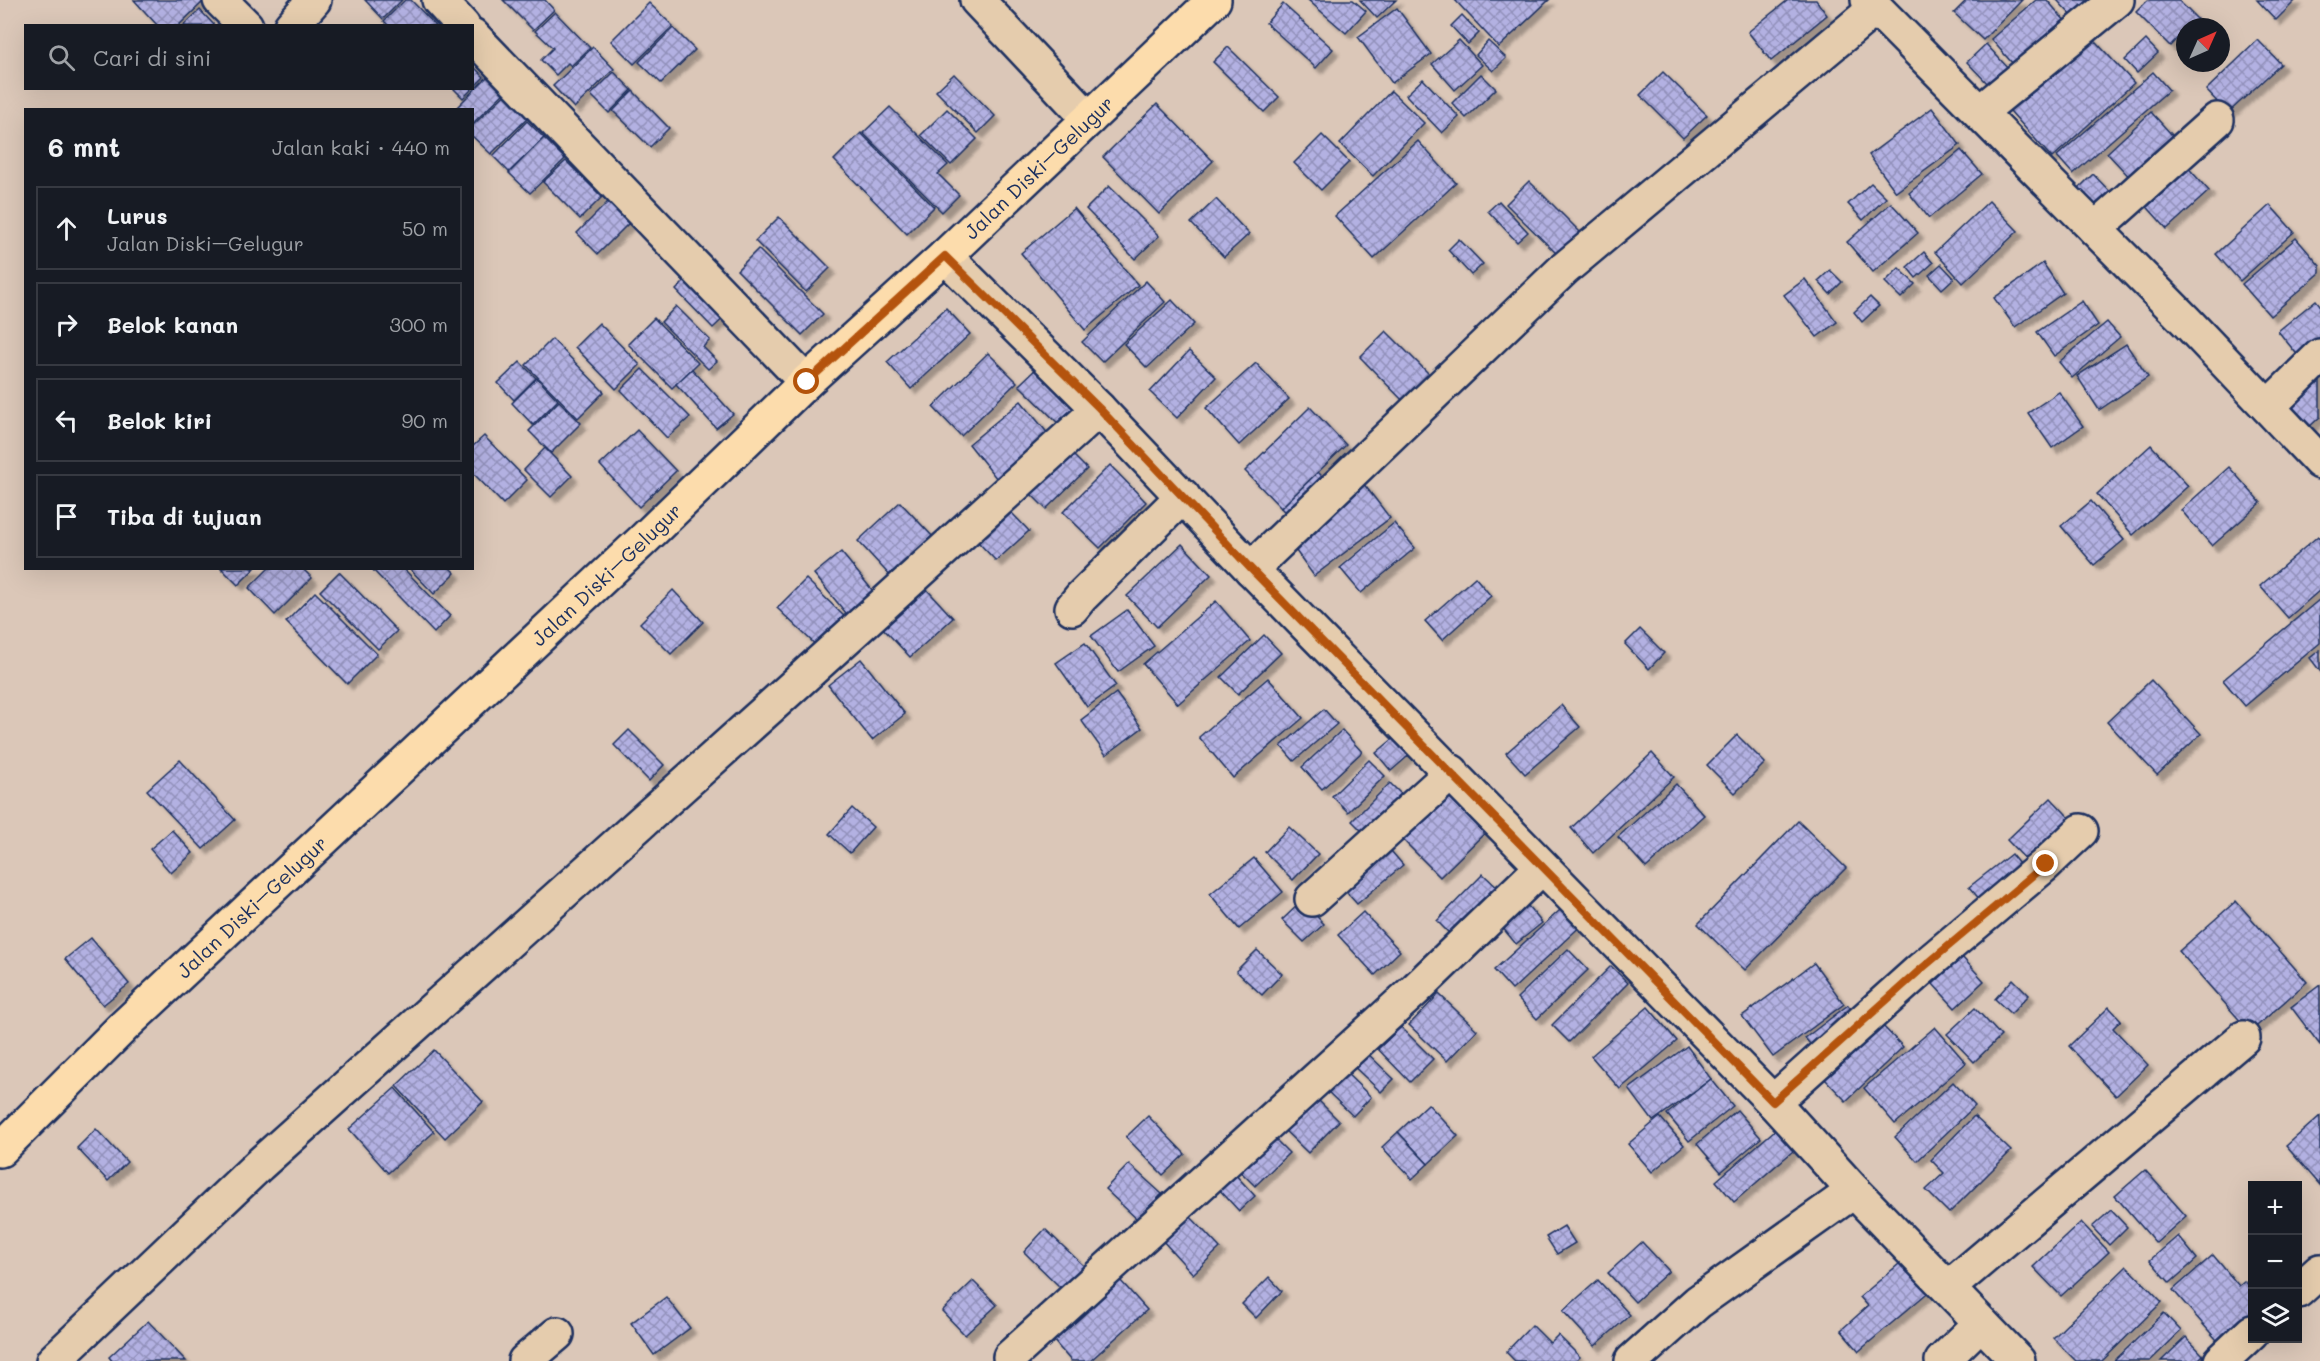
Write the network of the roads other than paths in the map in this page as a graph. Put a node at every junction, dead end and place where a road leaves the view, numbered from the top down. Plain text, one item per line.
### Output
1 (220, 0) edge
2 (314, 0) edge
3 (439, 0) edge
4 (976, 0) edge
5 (1214, 0) edge
6 (2117, 0) edge
7 (1872, 4) edge
8 (244, 24) edge
9 (293, 24) edge
10 (461, 24) edge
11 (474, 37) edge
12 (1980, 112) junction
13 (1089, 119) junction
14 (2217, 120) dead end
15 (2095, 229) junction
16 (945, 256) junction
17 (2320, 356) edge
18 (807, 382) junction
19 (2268, 407) junction
20 (1099, 408) junction
21 (2320, 462) edge
22 (1183, 496) junction
23 (1251, 569) junction
24 (1072, 609) dead end
25 (1452, 772) junction
26 (2080, 831) dead end
27 (1542, 867) junction
28 (1312, 899) dead end
29 (2243, 1038) dead end
30 (1773, 1102) junction
31 (0, 1150) edge
32 (1854, 1191) junction
33 (2320, 1271) edge
34 (1948, 1288) junction
35 (2300, 1289) edge
36 (1981, 1323) junction
37 (557, 1334) dead end
38 (2248, 1337) edge
39 (1010, 1357) dead end
40 (53, 1361) edge
41 (525, 1361) edge
42 (1632, 1361) edge
43 (1942, 1361) edge
44 (2018, 1361) edge
45 (2221, 1361) edge

1 - 8 street
2 - 9 street
3 - 10 street
4 - 13 street
5 - 13 main road, Jalan Diski–Gelugur
6 - 12 street
7 - 12 street
7 - 23 street
11 - 18 street
12 - 15 street
13 - 16 main road, Jalan Diski–Gelugur
14 - 15 street
15 - 19 street
16 - 18 main road, Jalan Diski–Gelugur
16 - 20 street
17 - 19 street
18 - 31 main road, Jalan Diski–Gelugur
19 - 21 street
20 - 22 street
20 - 40 street
22 - 23 street
22 - 24 street
23 - 25 street
25 - 27 street
25 - 28 street
26 - 30 street
27 - 30 street
27 - 39 street
29 - 34 street
30 - 32 street
32 - 34 street
32 - 42 street
33 - 35 street
34 - 36 street
36 - 43 street
36 - 44 street
37 - 41 street
38 - 45 street

